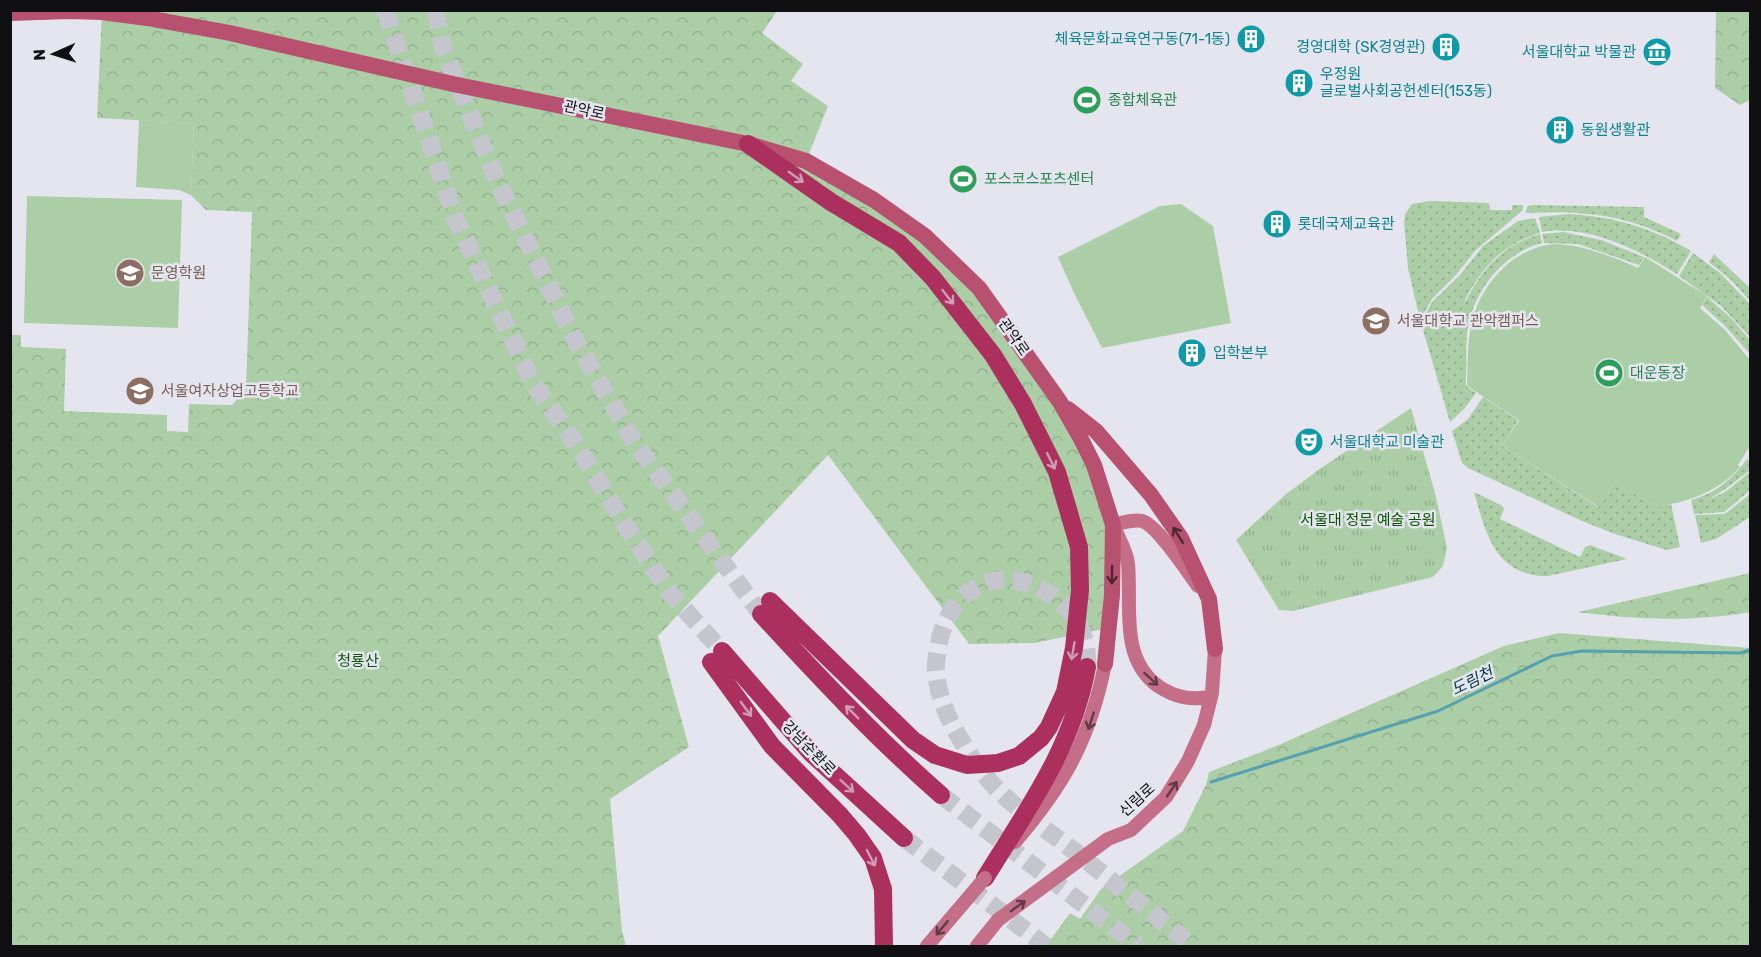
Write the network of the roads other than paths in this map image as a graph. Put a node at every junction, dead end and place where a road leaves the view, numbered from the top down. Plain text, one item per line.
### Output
1 (10, 13) edge
2 (748, 144) junction
3 (1060, 402) junction
4 (1113, 525) junction
5 (1209, 599) junction
6 (1215, 649) joint
7 (1096, 666) joint
8 (1211, 697) junction
9 (940, 795) tunnel mouth
10 (904, 838) tunnel mouth
11 (985, 878) joint
12 (884, 946) edge
13 (927, 946) edge
14 (977, 946) edge

1 - 2 main road, 관악로
2 - 3 main road, 관악로
2 - 9 highway
3 - 4 main road, 관악로
5 -> 3 main road, 관악로
4 - 5 main road
4 -> 7 main road, 관악로
4 -> 8 main road
5 - 6 main road, 관악로
6 - 8 main road, 신림로
7 -> 11 highway
14 -> 8 main road, 신림로
10 - 12 highway, 강남순환로
11 -> 13 main road, bridge

